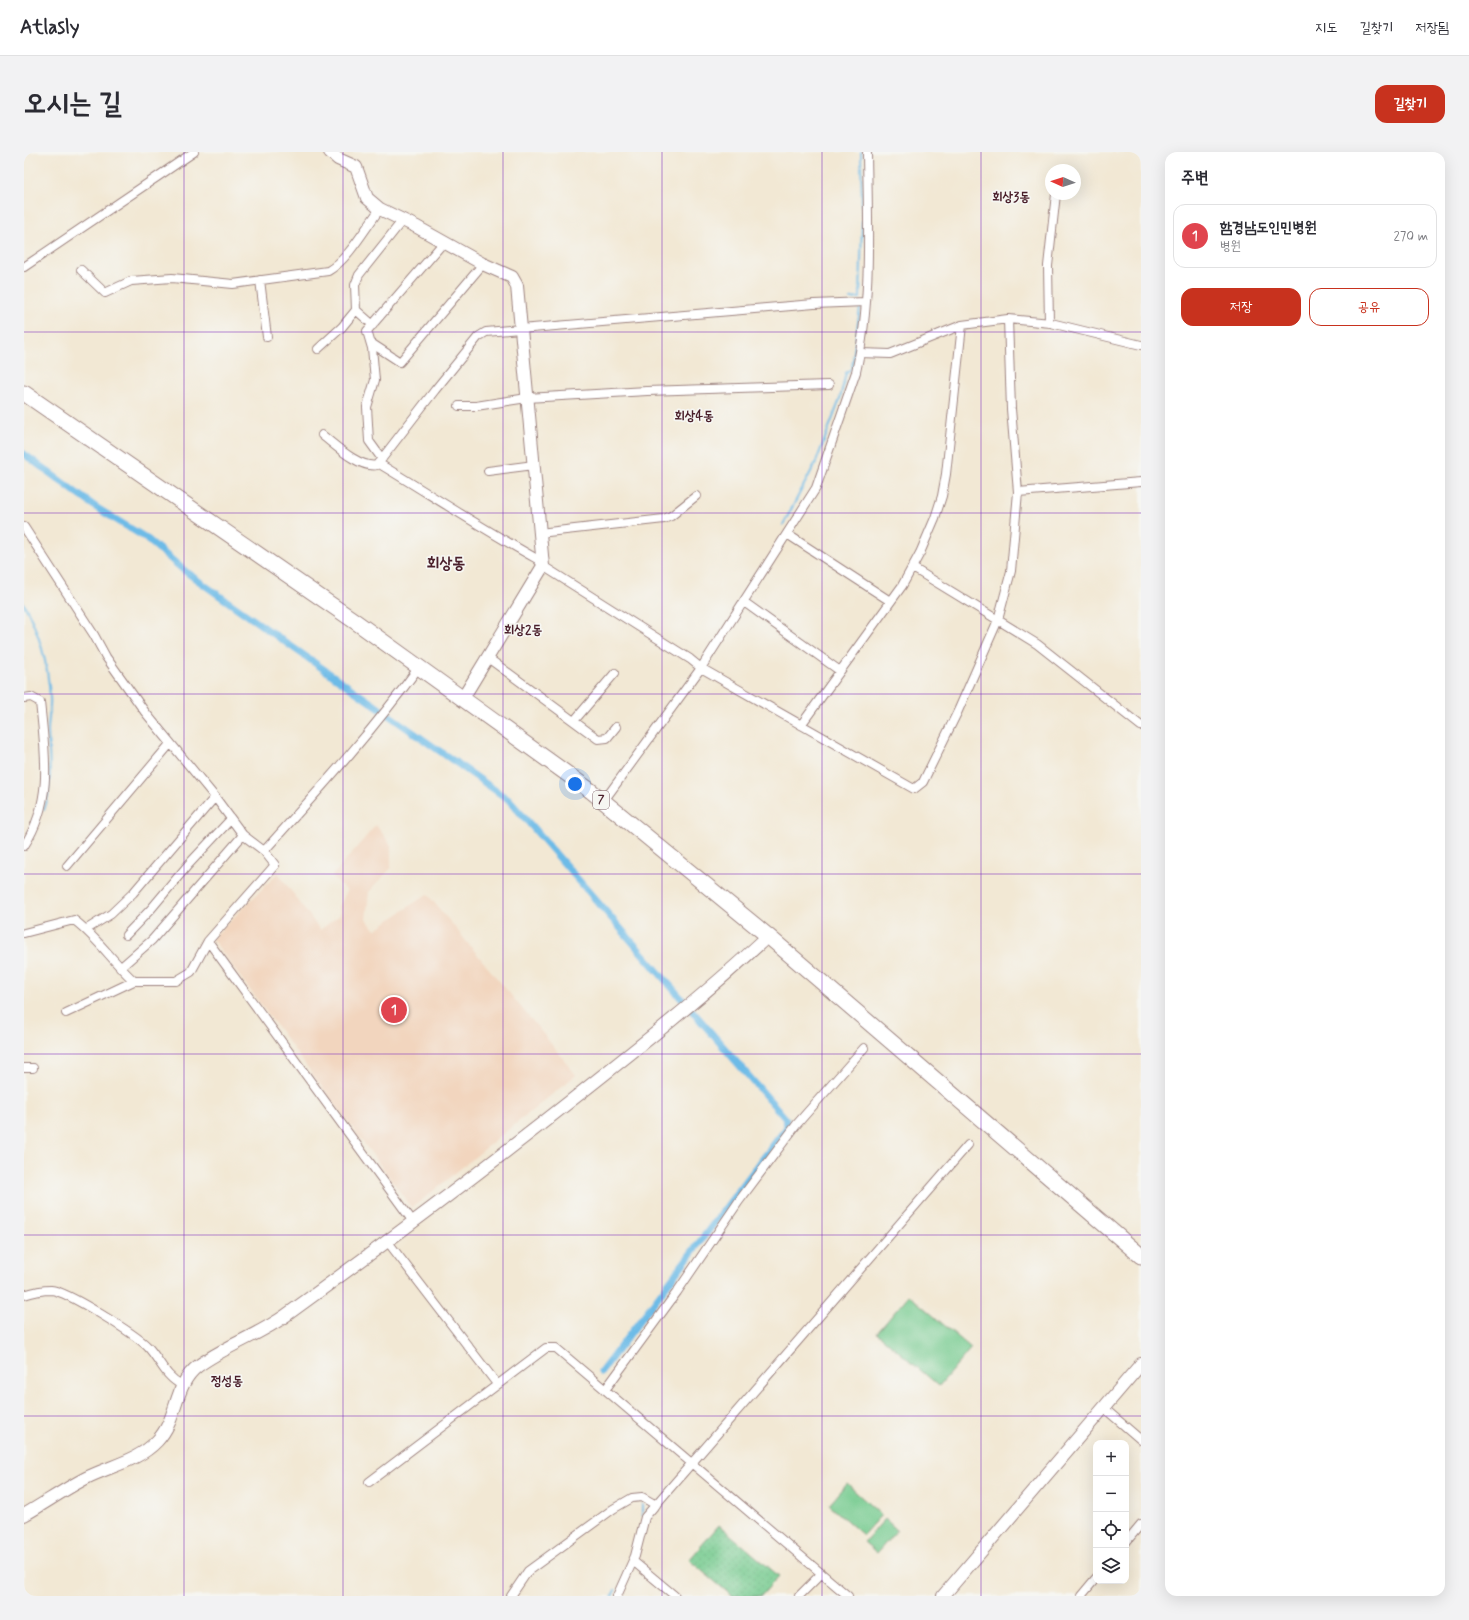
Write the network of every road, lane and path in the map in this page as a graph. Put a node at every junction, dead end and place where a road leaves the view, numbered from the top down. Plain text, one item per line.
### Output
1 (194, 152) edge
2 (330, 152) edge
3 (867, 152) edge
4 (1055, 200) edge
5 (380, 208) junction
6 (402, 221) junction
7 (444, 242) junction
8 (483, 264) junction
9 (24, 267) edge
10 (81, 270) dead end
11 (260, 280) junction
12 (865, 302) junction
13 (356, 310) junction
14 (1008, 319) junction
15 (1049, 323) junction
16 (962, 325) junction
17 (373, 326) junction
18 (520, 329) junction
19 (267, 337) dead end
20 (371, 343) junction
21 (1141, 344) edge
22 (318, 349) dead end
23 (860, 353) junction
24 (829, 385) dead end
25 (24, 393) edge
26 (527, 398) junction
27 (459, 406) dead end
28 (322, 435) dead end
29 (380, 461) junction
30 (534, 465) junction
31 (488, 471) dead end
32 (1141, 482) edge
33 (1018, 492) junction
34 (696, 496) dead end
35 (24, 527) edge
36 (539, 533) junction
37 (787, 534) junction
38 (542, 566) junction
39 (913, 568) junction
40 (890, 601) junction
41 (744, 602) junction
42 (998, 620) junction
43 (488, 658) junction
44 (419, 667) junction
45 (700, 668) junction
46 (840, 671) junction
47 (614, 673) dead end
48 (24, 698) edge
49 (463, 698) junction
50 (574, 721) junction
51 (801, 725) junction
52 (1141, 726) edge
53 (616, 727) dead end
54 (170, 744) junction
55 (215, 797) junction
56 (603, 802) junction
57 (231, 819) junction
58 (243, 835) junction
59 (24, 846) edge
60 (264, 850) junction
61 (67, 866) dead end
62 (87, 929) junction
63 (24, 933) edge
64 (126, 935) dead end
65 (768, 936) junction
66 (208, 941) junction
67 (120, 968) junction
68 (134, 982) junction
69 (66, 1013) dead end
70 (864, 1048) dead end
71 (24, 1068) edge
72 (33, 1068) dead end
73 (968, 1145) dead end
74 (414, 1223) junction
75 (388, 1242) junction
76 (1141, 1256) edge
77 (24, 1295) edge
78 (1141, 1364) edge
79 (497, 1384) junction
80 (182, 1385) junction
81 (605, 1390) junction
82 (1104, 1408) junction
83 (1141, 1440) edge
84 (694, 1463) junction
85 (369, 1482) dead end
86 (656, 1505) junction
87 (24, 1515) edge
88 (1141, 1524) edge
89 (1129, 1538) edge
90 (633, 1561) junction
91 (821, 1574) junction
92 (1093, 1582) edge
93 (511, 1596) edge
94 (617, 1596) edge
95 (675, 1596) edge
96 (799, 1596) edge
97 (848, 1596) edge
98 (943, 1596) edge
99 (1081, 1596) edge

1 - 9 street
2 - 5 street
3 - 12 street
4 - 15 street
5 - 6 street
5 - 11 street
6 - 7 street
6 - 13 street
7 - 8 street
7 - 17 street
8 - 18 street
8 - 20 street
10 - 11 street
11 - 19 street
12 - 18 street
12 - 23 street
13 - 17 street
13 - 22 street
14 - 15 street
14 - 16 street
14 - 33 street
15 - 21 street
16 - 23 street
16 - 39 street
17 - 20 street
18 - 26 street
18 - 29 street
20 - 29 street
23 - 37 street
24 - 26 street
25 - 44 highway, 7
26 - 27 street
26 - 30 street
28 - 29 street
29 - 38 street
30 - 31 street
30 - 36 street
32 - 33 street
33 - 42 street
34 - 36 street
35 - 54 street
36 - 38 street
37 - 40 street
37 - 41 street
38 - 43 street
38 - 45 street
39 - 40 street
39 - 42 street
40 - 46 street
41 - 45 street
41 - 46 street
42 - 51 street
42 - 52 street
43 - 49 street
43 - 50 street
44 - 49 highway, 7
44 - 60 street
45 - 51 street
45 - 56 street
46 - 51 street
47 - 50 street
48 - 59 street
49 - 56 highway, 7
50 - 53 street
54 - 55 street
54 - 61 street
55 - 57 street
55 - 62 street
56 - 65 highway, 7
57 - 58 street
57 - 64 street
58 - 60 street
58 - 67 street
60 - 66 street
62 - 63 street
62 - 67 street
65 - 74 street
65 - 76 highway, 7
66 - 68 street
66 - 74 street
67 - 68 street
68 - 69 street
70 - 81 street
71 - 72 street
73 - 84 street
74 - 75 street
75 - 79 street
75 - 80 street
77 - 80 street
78 - 82 street
79 - 81 street
79 - 85 street
80 - 87 street
81 - 84 street
82 - 83 street
82 - 98 street
84 - 86 street
84 - 91 street
86 - 90 street
86 - 93 street
88 - 89 street
90 - 94 street
90 - 95 street
91 - 96 street
91 - 97 street
92 - 99 street

